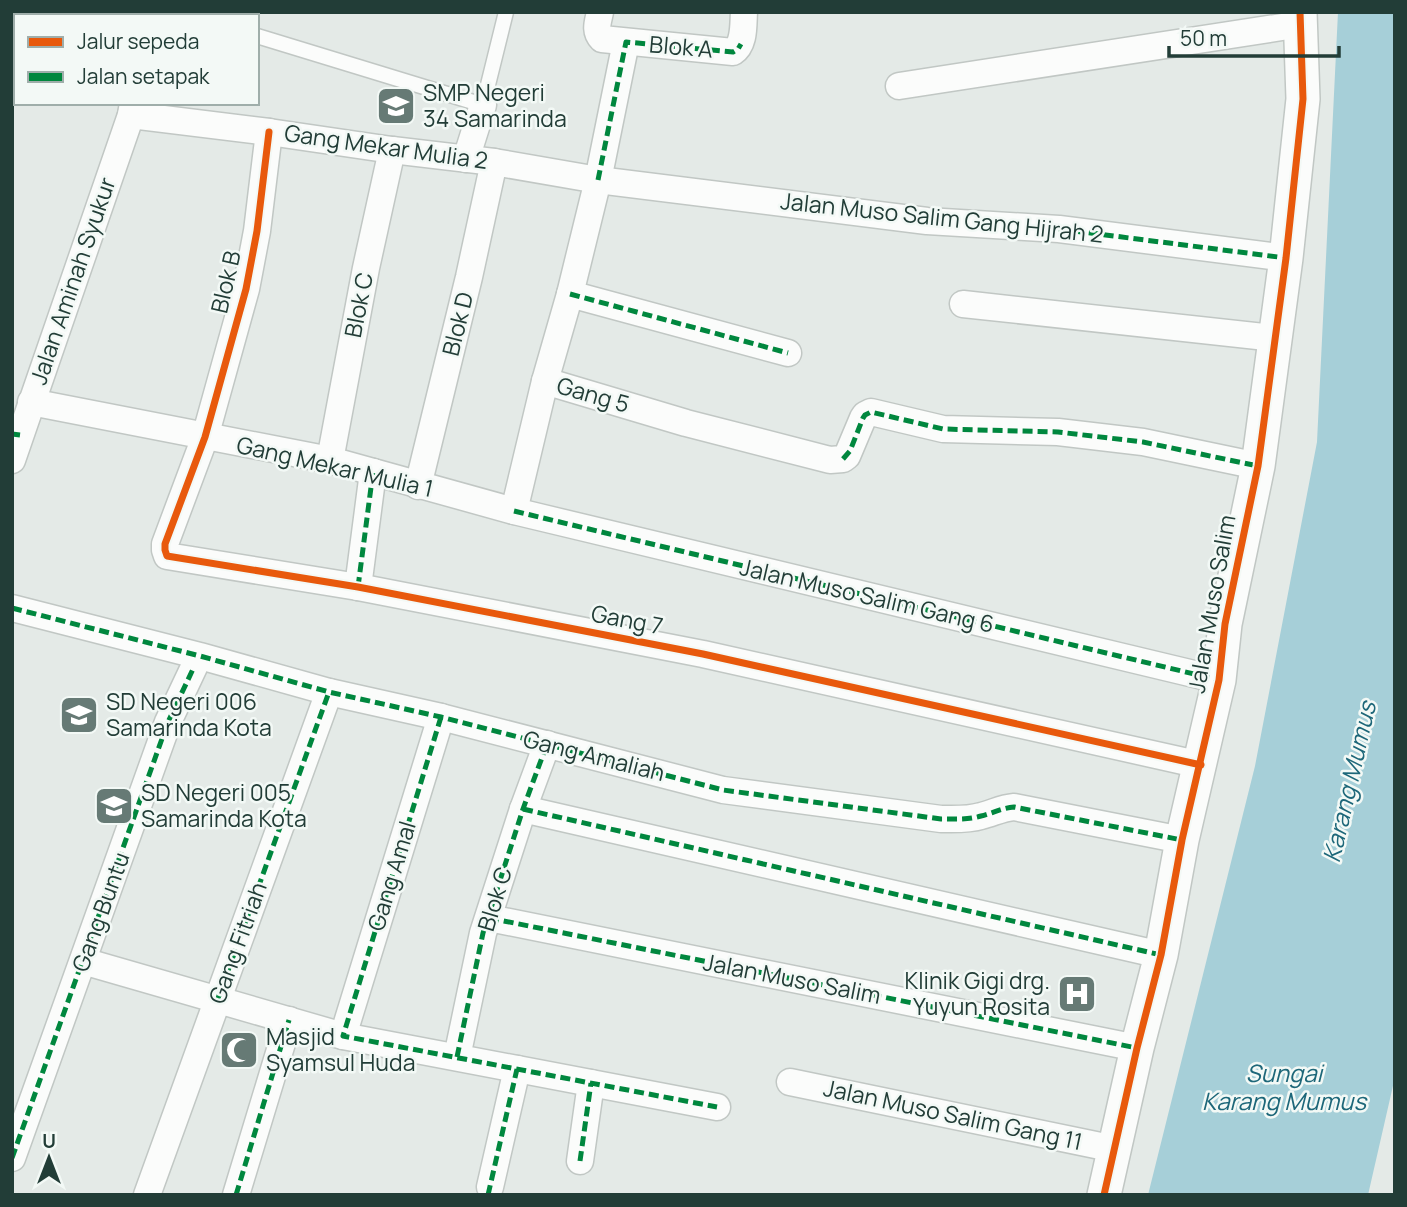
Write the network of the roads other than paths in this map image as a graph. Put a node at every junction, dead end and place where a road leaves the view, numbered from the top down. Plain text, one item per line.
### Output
1 (506, 12) edge
2 (600, 12) edge
3 (744, 12) edge
4 (1301, 18) edge
5 (259, 37) edge
6 (626, 42) junction
7 (899, 86) dead end
8 (483, 105) junction
9 (132, 109) edge
10 (270, 132) junction
11 (392, 150) junction
12 (466, 159) junction
13 (494, 162) junction
14 (598, 180) junction
15 (1286, 258) junction
16 (570, 294) junction
17 (963, 304) dead end
18 (1274, 338) junction
19 (788, 353) dead end
20 (545, 381) junction
21 (31, 401) junction
22 (205, 437) junction
23 (15, 443) edge
24 (330, 460) junction
25 (1258, 466) junction
26 (373, 472) junction
27 (418, 486) junction
28 (514, 511) junction
29 (358, 587) junction
30 (12, 608) edge
31 (194, 667) dead end
32 (1219, 680) junction
33 (329, 692) junction
34 (441, 717) junction
35 (547, 744) junction
36 (1201, 765) junction
37 (523, 809) junction
38 (1182, 840) junction
39 (489, 918) junction
40 (1161, 955) junction
41 (83, 961) junction
42 (217, 1000) junction
43 (289, 1020) junction
44 (343, 1036) junction
45 (1137, 1048) junction
46 (457, 1057) junction
47 (517, 1069) junction
48 (790, 1082) dead end
49 (591, 1083) junction
50 (717, 1107) dead end
51 (1115, 1149) junction
52 (12, 1158) edge
53 (580, 1161) dead end
54 (490, 1187) dead end
55 (147, 1195) edge
56 (236, 1195) edge
57 (1104, 1195) edge

1 - 8 lane
2 - 6 street
3 - 6 street, Blok A
4 - 7 street
4 - 15 street, Jalan Muso Salim
5 - 8 lane
6 - 14 street, Gang 5
8 - 12 street
9 - 10 street, Gang Mekar Mulia 2
9 - 21 street, Jalan Aminah Syukur
10 - 11 street, Gang Mekar Mulia 2
10 - 22 street, Blok B
11 - 12 street, Gang Mekar Mulia 2
11 - 24 street, Blok C
12 - 13 street, Gang Mekar Mulia 2
13 - 14 street, Gang Mekar Mulia 2
13 - 27 street, Blok D
14 - 15 street, Jalan Muso Salim Gang Hijrah 2
14 - 16 street, Gang 5
15 - 18 street, Jalan Muso Salim
16 - 19 street
16 - 20 street, Gang 5
17 - 18 street
18 - 25 street, Jalan Muso Salim
20 - 25 street, Gang 5
20 - 28 street
21 - 22 street, Gang Mekar Mulia 1
21 - 23 street, Jalan Aminah Syukur
22 - 24 street, Gang Mekar Mulia 1
22 - 29 street, Gang 7
24 - 26 street, Gang Mekar Mulia 1
25 - 32 street, Jalan Muso Salim
26 - 27 street, Gang Mekar Mulia 1
26 - 29 street
27 - 28 street, Gang Mekar Mulia 1
28 - 32 street, Jalan Muso Salim Gang 6
29 - 36 street, Gang 7
30 - 33 street, Gang Amaliah
31 - 41 street, Gang Buntu
32 - 36 street, Jalan Muso Salim
33 - 34 street, Gang Amaliah
33 - 42 street, Gang Fitriah
34 - 35 street, Gang Amaliah
34 - 44 street, Gang Amal
35 - 37 street, Blok C
35 - 38 street, Gang Amaliah
36 - 38 street, Jalan Muso Salim
37 - 39 street, Blok C
37 - 40 street
38 - 40 street, Jalan Muso Salim
39 - 45 street, Jalan Muso Salim
39 - 46 street, Blok C
40 - 45 street, Jalan Muso Salim
41 - 42 street
41 - 52 street, Gang Buntu
42 - 43 street
42 - 55 street, Gang Fitriah
43 - 44 street
43 - 56 street
44 - 46 street
45 - 51 street, Jalan Muso Salim
46 - 47 street
47 - 49 street
47 - 54 street
48 - 51 street, Jalan Muso Salim Gang 11
49 - 50 street
49 - 53 street
51 - 57 street, Jalan Muso Salim

